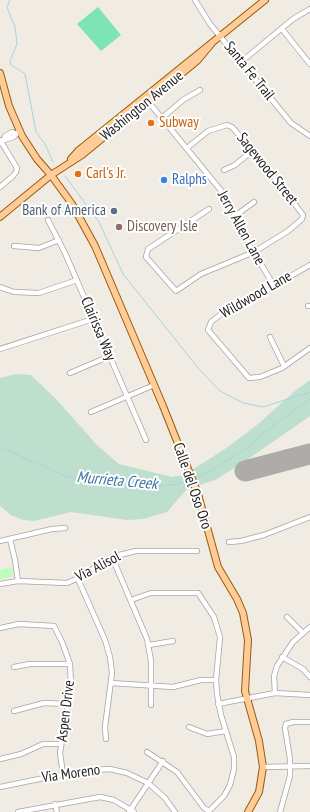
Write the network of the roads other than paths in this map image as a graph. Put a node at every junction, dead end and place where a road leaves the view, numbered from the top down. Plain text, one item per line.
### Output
1 (195, 0) edge
2 (265, 0) edge
3 (310, 9) edge
4 (282, 29) junction
5 (221, 36) junction
6 (241, 62) junction
7 (310, 64) edge
8 (0, 73) edge
9 (200, 90) dead end
10 (146, 99) junction
11 (162, 118) junction
12 (114, 125) junction
13 (18, 133) junction
14 (310, 136) edge
15 (1, 141) edge
16 (187, 148) junction
17 (253, 150) junction
18 (68, 163) junction
19 (224, 170) dead end
20 (52, 175) junction
21 (0, 187) edge
22 (254, 202) dead end
23 (209, 209) dead end
24 (235, 216) junction
25 (0, 217) edge
26 (48, 220) dead end
27 (59, 240) junction
28 (14, 246) dead end
29 (254, 252) junction
30 (310, 265) edge
31 (77, 280) junction
32 (274, 286) junction
33 (0, 287) edge
34 (92, 319) junction
35 (270, 337) dead end
36 (0, 348) edge
37 (310, 348) edge
38 (110, 356) junction
39 (284, 366) junction
40 (70, 373) dead end
41 (154, 385) junction
42 (127, 396) junction
43 (92, 412) dead end
44 (146, 440) dead end
45 (310, 517) edge
46 (65, 528) dead end
47 (10, 539) junction
48 (0, 541) edge
49 (229, 542) dead end
50 (197, 551) dead end
51 (112, 557) junction
52 (78, 579) junction
53 (18, 581) junction
54 (0, 584) edge
55 (131, 600) junction
56 (287, 617) dead end
57 (310, 627) edge
58 (0, 628) edge
59 (303, 633) junction
60 (174, 641) dead end
61 (149, 645) junction
62 (282, 657) junction
63 (70, 664) junction
64 (14, 667) dead end
65 (310, 677) edge
66 (216, 680) junction
67 (111, 683) junction
68 (152, 686) junction
69 (274, 693) junction
70 (310, 695) edge
71 (246, 698) junction
72 (67, 704) junction
73 (218, 704) junction
74 (150, 705) dead end
75 (14, 711) dead end
76 (310, 722) edge
77 (189, 727) dead end
78 (226, 731) junction
79 (106, 739) dead end
80 (61, 744) junction
81 (147, 752) dead end
82 (0, 759) edge
83 (163, 761) junction
84 (290, 766) junction
85 (310, 766) edge
86 (263, 767) junction
87 (63, 774) junction
88 (148, 783) junction
89 (0, 787) edge
90 (55, 804) junction
91 (131, 811) edge
92 (18, 812) edge
93 (57, 812) edge
94 (175, 812) edge
95 (248, 812) edge
96 (280, 812) edge

1 - 5 street, Santa Fe Trail
2 - 5 main road, Washington Avenue
3 - 4 street
4 - 6 street
4 - 7 street
5 - 6 street, Santa Fe Trail
5 - 10 main road, Washington Avenue
6 - 14 street, Santa Fe Trail
8 - 13 main road, Calle del Oso Oro
9 - 11 street
10 - 11 street, Jerry Allen Lane
10 - 12 main road, Washington Avenue
10 - 12 main road, Washington Avenue
11 - 16 street, Jerry Allen Lane
12 - 18 main road, Washington Avenue
12 - 18 main road, Washington Avenue
13 - 15 street
13 - 20 main road, Calle del Oso Oro
15 - 21 street
16 - 17 street, Sagewood Street
16 - 24 street, Jerry Allen Lane
17 - 19 street
17 - 29 street, Sagewood Street
18 - 20 main road, Washington Avenue
20 - 25 main road, Washington Avenue
20 - 41 main road, Calle del Oso Oro
22 - 24 street
23 - 29 street
24 - 29 street, Jerry Allen Lane
26 - 27 street, Clairissa Way
27 - 28 street
27 - 31 street, Clairissa Way
29 - 32 street, Jerry Allen Lane
30 - 32 street, Wildwood Lane
31 - 33 street
31 - 34 street, Clairissa Way
32 - 39 street, Wildwood Lane
34 - 36 street
34 - 38 street, Clairissa Way
35 - 39 street
37 - 39 street
38 - 40 street
38 - 42 street, Clairissa Way
41 - 42 street
41 - 71 main road, Calle del Oso Oro
42 - 43 street
42 - 44 street, Clairissa Way
45 - 49 street
46 - 47 street
47 - 48 street
47 - 53 street
50 - 51 street, Via Alisol
51 - 52 street, Via Alisol
51 - 55 street
52 - 53 street, Via Alisol
52 - 67 street
53 - 54 street, Via Alisol
55 - 61 street
55 - 66 street
56 - 59 street
57 - 59 street
58 - 63 street, Aspen Drive
59 - 62 street
60 - 61 street
61 - 68 street
62 - 65 street
62 - 69 street
63 - 64 street
63 - 72 street, Aspen Drive
66 - 68 street
66 - 73 street
67 - 68 street
67 - 79 street
68 - 74 street
69 - 70 street
69 - 71 street
71 - 73 street
71 - 86 main road, Calle del Oso Oro
72 - 75 street
72 - 80 street, Aspen Drive
73 - 78 street
76 - 84 street
77 - 78 street
78 - 83 street
80 - 82 street
80 - 87 street, Aspen Drive
81 - 83 street
83 - 88 street
84 - 85 street
84 - 86 street
84 - 96 street
86 - 95 main road, Calle del Oso Oro
87 - 88 street, Via Moreno
87 - 89 street, Via Moreno
88 - 91 street
88 - 94 street, Via Moreno
90 - 91 street
90 - 92 street
90 - 93 street

